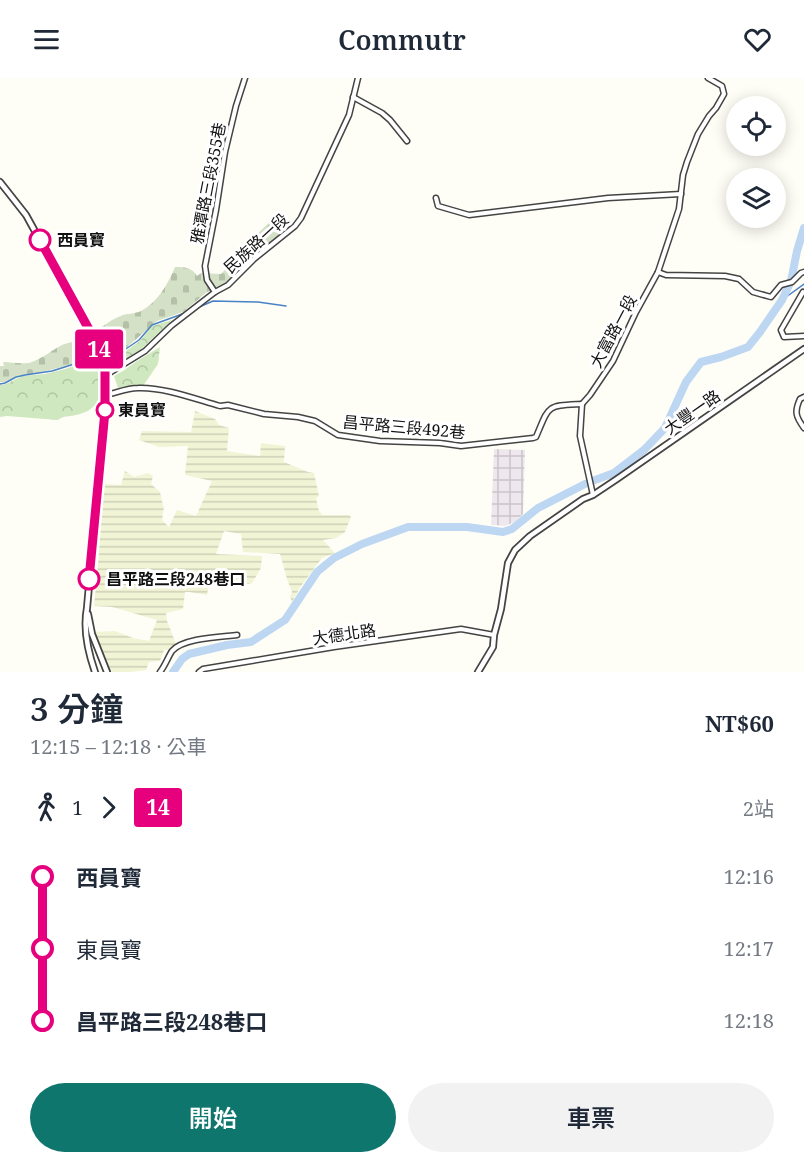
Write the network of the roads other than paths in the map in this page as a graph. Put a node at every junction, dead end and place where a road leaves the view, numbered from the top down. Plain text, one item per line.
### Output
1 (245, 78) edge
2 (358, 78) edge
3 (708, 78) edge
4 (353, 97) junction
5 (407, 141) dead end
6 (0, 182) edge
7 (681, 194) junction
8 (436, 198) dead end
9 (658, 272) junction
10 (804, 272) edge
11 (215, 292) junction
12 (802, 292) dead end
13 (804, 336) edge
14 (804, 349) edge
15 (106, 375) junction
16 (106, 395) junction
17 (804, 397) edge
18 (582, 404) junction
19 (804, 428) edge
20 (593, 495) junction
21 (87, 608) junction
22 (237, 635) dead end
23 (494, 635) junction
24 (221, 666) junction
25 (95, 672) edge
26 (106, 672) edge
27 (160, 672) edge
28 (199, 672) edge
29 (222, 672) edge
30 (478, 672) edge

1 - 11 street, 雅潭路三段355巷
2 - 4 street, 民族路一段
3 - 7 street, 大富路一段
4 - 5 street
4 - 11 street, 民族路一段
6 - 15 street
7 - 8 street
7 - 9 street, 大富路一段
9 - 10 street
9 - 18 street, 大富路一段
11 - 15 street, 民族路一段
12 - 13 street
14 - 20 street, 大豐一路
15 - 16 street
16 - 18 street, 昌平路三段492巷
16 - 21 street
17 - 19 street
18 - 20 street
20 - 23 street
21 - 25 street
21 - 26 street
22 - 27 street
23 - 24 street, 大德北路
23 - 30 street
24 - 28 street, 大德北路
24 - 29 street

